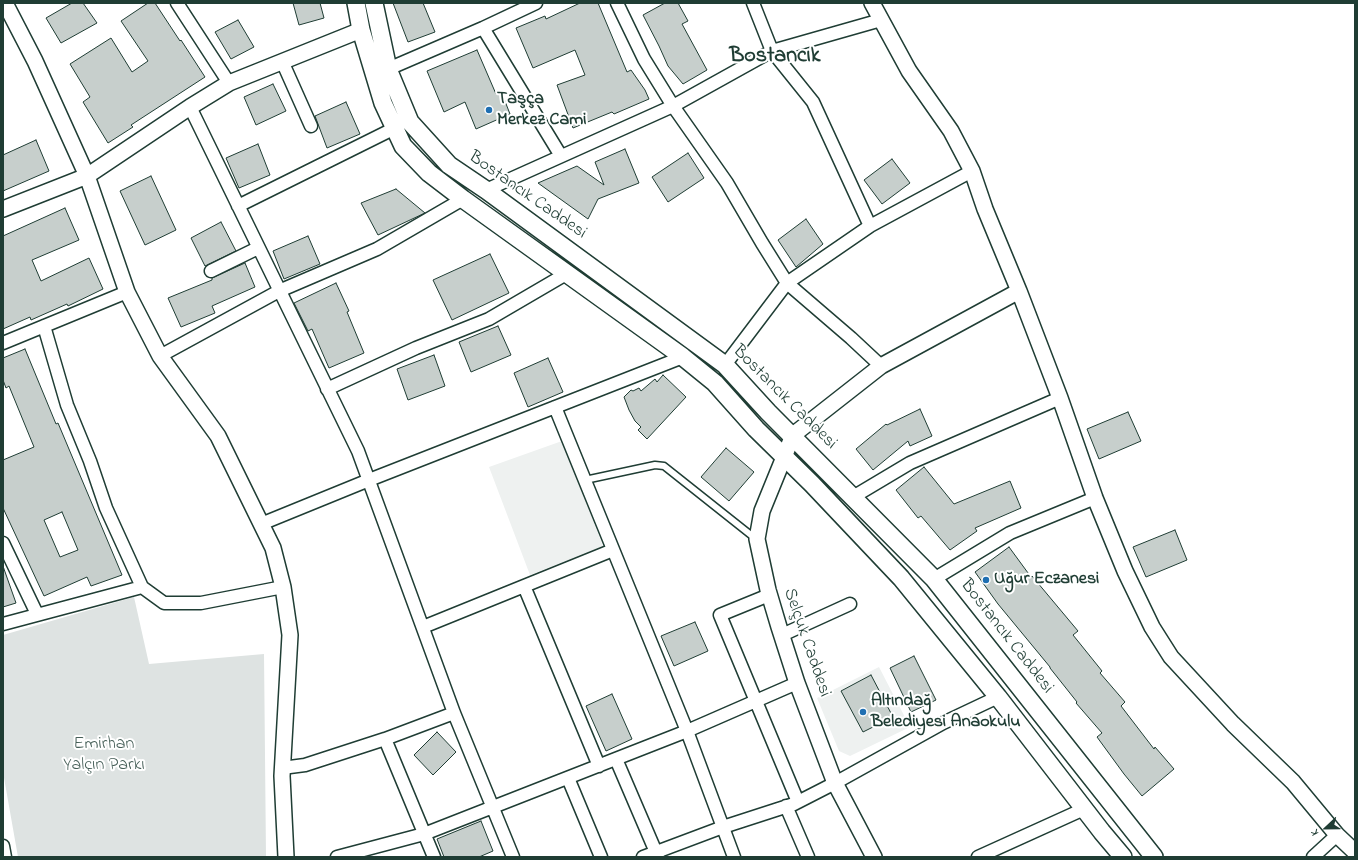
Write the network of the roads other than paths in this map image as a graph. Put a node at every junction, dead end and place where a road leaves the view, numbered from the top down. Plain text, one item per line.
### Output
1 (5, 3) edge
2 (177, 3) edge
3 (356, 3) edge
4 (374, 3) edge
5 (536, 3) edge
6 (617, 3) edge
7 (753, 3) edge
8 (872, 3) edge
9 (881, 20) junction
10 (483, 28) junction
11 (361, 30) junction
12 (772, 51) junction
13 (282, 61) junction
14 (388, 69) junction
15 (229, 82) junction
16 (673, 106) junction
17 (190, 107) junction
18 (310, 126) dead end
19 (394, 128) junction
20 (561, 156) junction
21 (972, 171) junction
22 (87, 176) junction
23 (486, 190) junction
24 (463, 200) junction
25 (238, 206) junction
26 (3, 210) edge
27 (870, 226) junction
28 (258, 248) junction
29 (211, 271) dead end
30 (566, 274) junction
31 (787, 283) junction
32 (279, 291) junction
33 (1019, 291) junction
34 (127, 292) junction
35 (44, 326) junction
36 (3, 343) edge
37 (160, 356) junction
38 (683, 357) junction
39 (726, 366) junction
40 (881, 366) junction
41 (327, 389) junction
42 (1060, 398) junction
43 (555, 407) junction
44 (793, 435) junction
45 (784, 456) junction
46 (369, 480) junction
47 (585, 480) junction
48 (853, 497) junction
49 (1095, 498) junction
50 (261, 524) junction
51 (757, 540) junction
52 (3, 543) edge
53 (613, 550) junction
54 (934, 579) junction
55 (524, 586) junction
56 (142, 587) junction
57 (283, 587) junction
58 (769, 595) junction
59 (850, 604) dead end
60 (37, 614) junction
61 (3, 624) edge
62 (423, 627) junction
63 (782, 635) junction
64 (797, 683) junction
65 (998, 697) junction
66 (756, 700) junction
67 (454, 713) junction
68 (687, 731) junction
69 (385, 739) junction
70 (616, 759) junction
71 (599, 766) junction
72 (282, 768) junction
73 (568, 778) junction
74 (835, 783) junction
75 (798, 802) junction
76 (786, 806) junction
77 (493, 808) junction
78 (1084, 809) junction
79 (723, 826) junction
80 (424, 834) junction
81 (1337, 835) junction
82 (3, 846) edge
83 (1355, 852) edge
84 (657, 855) edge
85 (5, 857) edge
86 (286, 857) edge
87 (337, 857) edge
88 (434, 857) edge
89 (513, 857) edge
90 (601, 857) edge
91 (643, 857) edge
92 (734, 857) edge
93 (808, 857) edge
94 (874, 857) edge
95 (978, 857) edge
96 (1123, 857) edge
97 (1154, 857) edge
98 (1313, 857) edge

1 - 22 street
2 - 15 street
3 - 11 main road
4 - 14 main road, Bostancık Caddesi
5 - 10 street
6 - 16 street
7 - 12 street
8 - 9 street
9 - 12 street
9 - 21 street
10 - 14 street
10 - 20 street
11 - 13 street
11 - 19 main road
12 - 16 street
12 - 27 street
13 - 15 street
13 - 18 street
14 - 23 main road, Bostancık Caddesi
15 - 17 street
16 - 20 street
16 - 31 street
17 - 22 street
17 - 25 street
19 - 24 main road
19 - 25 street
20 - 23 street
21 - 27 street
21 - 33 street
22 - 26 street
22 - 34 street
23 - 39 main road, Bostancık Caddesi
24 - 30 main road
24 - 32 street
25 - 28 street
27 - 31 street
28 - 29 street
28 - 32 street
30 - 38 main road
30 - 41 street
31 - 39 street
31 - 40 street
32 - 37 street
32 - 41 street
33 - 40 street
33 - 42 street
34 - 35 street
34 - 37 street
35 - 36 street
35 - 56 street
37 - 50 street
38 - 43 street
38 - 45 main road
39 - 44 main road, Bostancık Caddesi
40 - 44 street
41 - 46 street
42 - 48 street
42 - 49 street
43 - 46 street
43 - 47 street
44 - 45 street, Selçuk Caddesi
44 - 48 main road, Bostancık Caddesi
45 - 51 street, Selçuk Caddesi
45 - 65 main road
46 - 50 street
46 - 62 street
47 - 51 lane
47 - 53 street
48 - 54 main road, Bostancık Caddesi
49 - 54 street
49 - 81 street
50 - 57 street
51 - 58 street, Selçuk Caddesi
52 - 60 street
53 - 55 street
53 - 68 street
54 - 97 main road, Bostancık Caddesi
55 - 62 street
55 - 71 street
56 - 57 street
56 - 60 street
57 - 72 street
58 - 63 street, Selçuk Caddesi
58 - 66 street
59 - 63 street
60 - 61 street
62 - 67 street
63 - 64 street, Selçuk Caddesi
64 - 66 street
64 - 74 street, Selçuk Caddesi
65 - 74 street
65 - 78 main road
66 - 68 street
66 - 75 street
67 - 69 street
67 - 77 street
68 - 70 street
68 - 79 street
69 - 72 street
69 - 80 street
70 - 71 street
70 - 84 street
71 - 73 street
72 - 86 street
73 - 77 street
73 - 90 street
74 - 75 street
74 - 94 street, Selçuk Caddesi
75 - 76 street
76 - 79 street
76 - 93 street
77 - 80 street
77 - 89 street
78 - 95 street
78 - 96 main road
79 - 84 street
79 - 92 street
80 - 87 street
80 - 88 street
81 - 83 street
81 - 98 street
82 - 85 street
84 - 91 street

